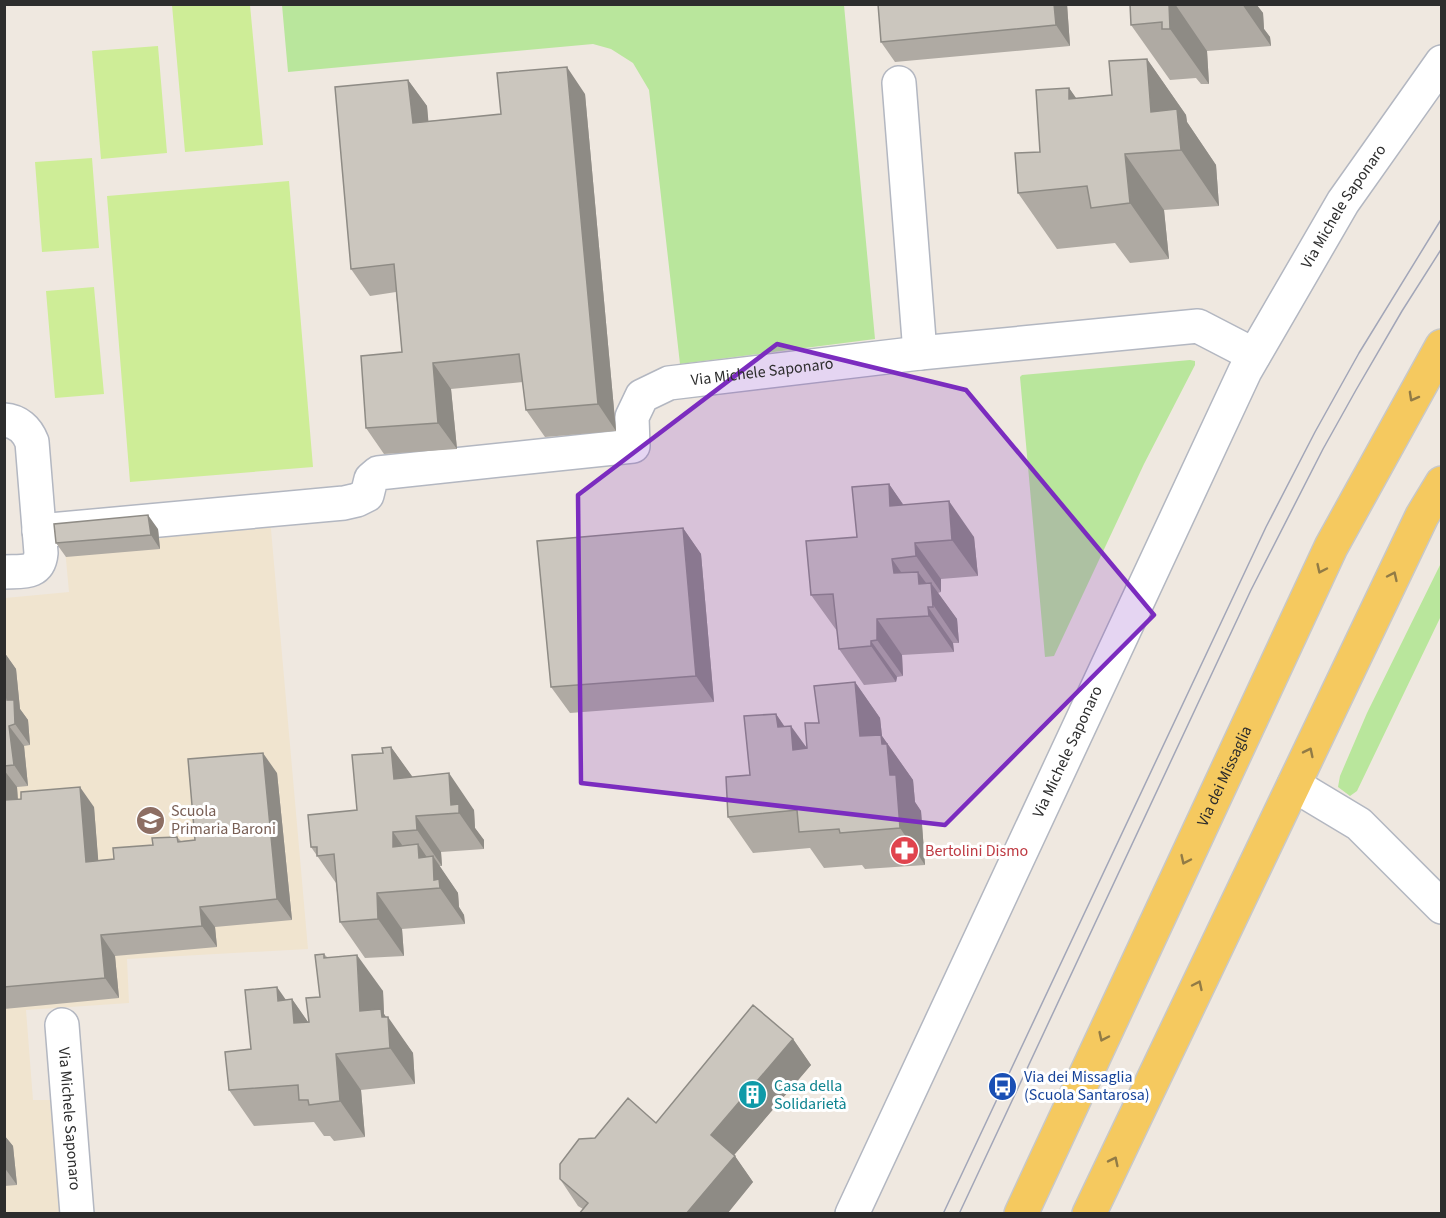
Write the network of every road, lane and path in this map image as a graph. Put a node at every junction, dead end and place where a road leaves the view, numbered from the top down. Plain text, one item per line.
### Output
1 (1442, 62) edge
2 (899, 83) dead end
3 (1442, 346) edge
4 (920, 353) junction
5 (1254, 355) junction
6 (4, 420) edge
7 (1442, 483) edge
8 (39, 531) junction
9 (4, 572) edge
10 (1294, 784) junction
11 (1442, 908) edge
12 (62, 1025) dead end
13 (77, 1214) edge
14 (852, 1214) edge
15 (1021, 1214) edge
16 (1089, 1214) edge

1 - 5 street, Via Michele Saponaro
2 - 4 street
3 -> 15 main road, Via dei Missaglia
4 - 5 street, Via Michele Saponaro
4 - 8 street, Via Michele Saponaro
5 - 14 street, Via Michele Saponaro
6 - 8 street
10 -> 7 main road
8 - 9 street
10 - 11 street
16 -> 10 main road
12 - 13 street, Via Michele Saponaro

